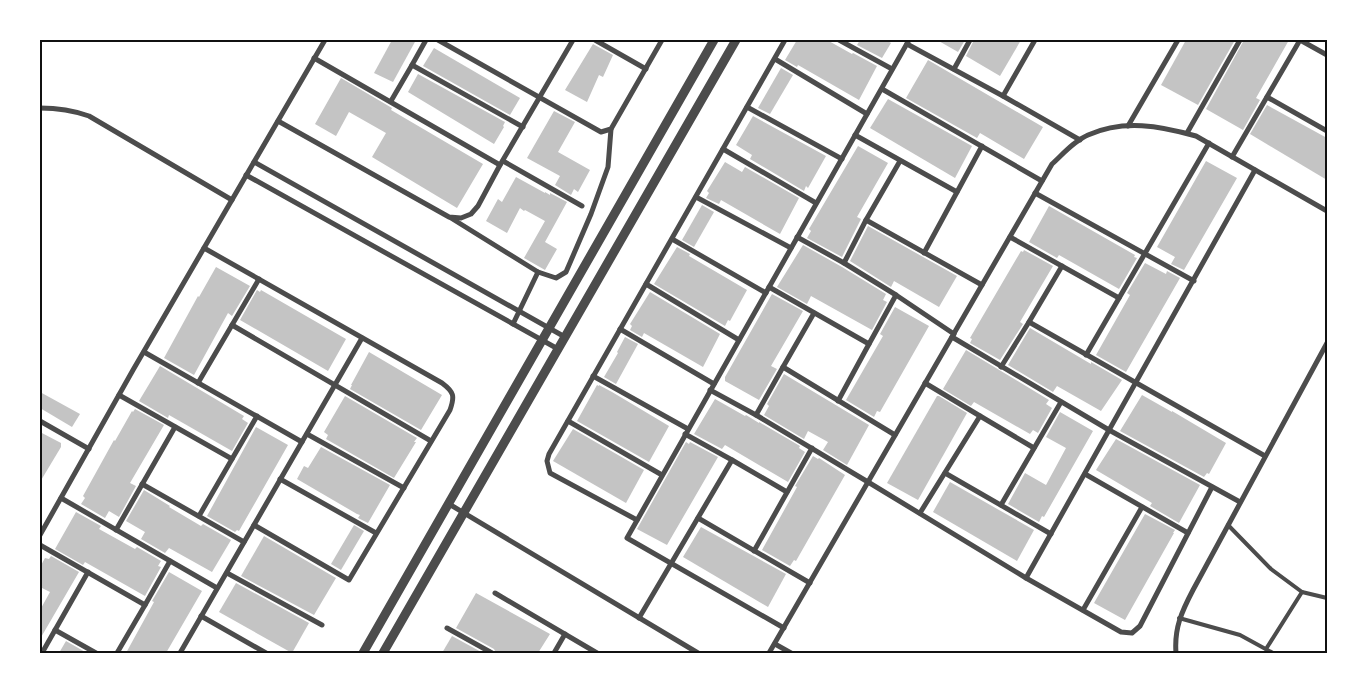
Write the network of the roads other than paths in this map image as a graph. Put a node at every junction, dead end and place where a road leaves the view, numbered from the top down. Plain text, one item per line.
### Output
1 (325, 40) edge
2 (426, 40) edge
3 (438, 40) edge
4 (573, 40) edge
5 (595, 40) edge
6 (662, 40) edge
7 (714, 40) edge
8 (736, 40) edge
9 (785, 40) edge
10 (839, 40) edge
11 (970, 40) edge
12 (1035, 40) edge
13 (1178, 40) edge
14 (1240, 40) edge
15 (908, 42) edge
16 (1327, 55) edge
17 (314, 58) junction
18 (774, 59) junction
19 (412, 64) junction
20 (646, 69) junction
21 (954, 69) junction
22 (892, 70) junction
23 (882, 89) junction
24 (1003, 96) junction
25 (1267, 97) junction
26 (540, 98) junction
27 (391, 101) junction
28 (747, 107) junction
29 (40, 108) edge
30 (867, 114) junction
31 (278, 121) junction
32 (1128, 126) junction
33 (523, 127) junction
34 (1326, 128) edge
35 (611, 129) junction
36 (1187, 133) junction
37 (855, 136) junction
38 (1080, 140) junction
39 (1209, 143) junction
40 (982, 146) junction
41 (723, 149) junction
42 (1232, 157) junction
43 (842, 158) junction
44 (900, 161) junction
45 (254, 162) junction
46 (502, 163) junction
47 (1255, 170) junction
48 (246, 175) junction
49 (1042, 181) junction
50 (956, 192) junction
51 (1035, 193) junction
52 (696, 197) junction
53 (232, 200) junction
54 (816, 203) junction
55 (582, 206) dead end
56 (1327, 212) edge
57 (449, 217) junction
58 (866, 220) junction
59 (797, 237) junction
60 (1010, 237) junction
61 (672, 239) junction
62 (204, 248) junction
63 (791, 248) junction
64 (924, 253) junction
65 (1146, 253) junction
66 (844, 263) junction
67 (1062, 266) junction
68 (538, 272) junction
69 (259, 279) junction
70 (1194, 281) junction
71 (646, 284) junction
72 (982, 285) junction
73 (769, 287) junction
74 (766, 293) junction
75 (896, 295) junction
76 (1119, 298) junction
77 (520, 311) junction
78 (814, 313) junction
79 (1029, 322) junction
80 (513, 324) junction
81 (232, 325) junction
82 (550, 328) junction
83 (620, 329) junction
84 (953, 335) junction
85 (565, 337) junction
86 (362, 338) junction
87 (543, 340) junction
88 (739, 340) junction
89 (1327, 343) edge
90 (869, 344) junction
91 (558, 349) junction
92 (144, 352) junction
93 (1086, 355) junction
94 (1002, 367) junction
95 (784, 368) junction
96 (594, 376) junction
97 (198, 383) junction
98 (925, 383) junction
99 (1136, 383) junction
100 (335, 384) junction
101 (714, 384) junction
102 (710, 390) junction
103 (119, 395) junction
104 (838, 401) junction
105 (1061, 402) junction
106 (756, 415) junction
107 (257, 416) junction
108 (980, 416) junction
109 (40, 421) edge
110 (568, 421) junction
111 (175, 427) junction
112 (1109, 430) junction
113 (687, 431) junction
114 (306, 434) junction
115 (895, 435) junction
116 (431, 441) junction
117 (302, 442) junction
118 (89, 448) junction
119 (812, 448) junction
120 (1034, 448) junction
121 (1265, 456) junction
122 (232, 460) junction
123 (732, 460) junction
124 (945, 473) junction
125 (662, 474) junction
126 (1085, 474) junction
127 (280, 479) junction
128 (868, 482) junction
129 (142, 484) junction
130 (1212, 487) junction
131 (404, 488) junction
132 (787, 492) junction
133 (61, 498) junction
134 (1240, 502) junction
135 (449, 504) junction
136 (1001, 505) junction
137 (1142, 507) junction
138 (464, 513) junction
139 (920, 513) junction
140 (199, 516) junction
141 (698, 518) junction
142 (637, 520) junction
143 (254, 525) junction
144 (1228, 525) junction
145 (116, 530) junction
146 (376, 533) junction
147 (1051, 534) junction
148 (1188, 534) junction
149 (40, 535) edge
150 (244, 542) junction
151 (40, 545) edge
152 (754, 551) junction
153 (170, 561) junction
154 (671, 563) junction
155 (88, 572) junction
156 (227, 573) junction
157 (1026, 578) junction
158 (810, 583) junction
159 (217, 588) junction
160 (1302, 592) junction
161 (495, 593) dead end
162 (1327, 598) edge
163 (145, 605) junction
164 (1083, 610) junction
165 (201, 616) junction
166 (639, 618) junction
167 (1179, 618) junction
168 (322, 625) dead end
169 (447, 628) dead end
170 (784, 628) junction
171 (55, 630) junction
172 (565, 634) junction
173 (775, 644) junction
174 (1266, 649) junction
175 (42, 653) edge
176 (96, 653) edge
177 (117, 653) edge
178 (180, 653) edge
179 (266, 653) edge
180 (363, 653) edge
181 (383, 653) edge
182 (492, 653) edge
183 (554, 653) edge
184 (597, 653) edge
185 (698, 653) edge
186 (769, 653) edge
187 (791, 653) edge
188 (1176, 653) edge
189 (1273, 653) edge

1 - 17 street
2 - 19 street
3 - 26 street
4 - 26 street
5 - 20 street
6 - 20 street
7 - 82 street
8 - 85 street
9 - 18 street
10 - 22 street
11 - 21 street
12 - 24 street
13 - 32 street
14 - 36 street
15 - 21 street
15 - 22 street
16 - 25 street
17 - 27 street
17 - 31 street
18 - 28 street
18 - 30 street
19 - 27 street
19 - 33 street
20 - 35 street
21 - 24 street
22 - 23 street
23 - 30 street
23 - 40 street
24 - 38 street
25 - 34 street
25 - 42 street
26 - 33 street
26 - 35 street
27 - 46 street
28 - 41 street
28 - 43 street
29 - 53 street
30 - 37 street
31 - 45 street
31 - 57 street
32 - 36 street
32 - 38 street
33 - 46 street
35 - 68 street
36 - 39 street
37 - 43 street
37 - 44 street
38 - 49 street
39 - 42 street
39 - 65 street
40 - 49 street
40 - 50 street
41 - 52 street
41 - 54 street
42 - 47 street
43 - 54 street
44 - 50 street
44 - 58 street
45 - 48 street
45 - 77 street
46 - 55 street
46 - 57 street
47 - 56 street
47 - 70 street
48 - 53 street
48 - 80 street
49 - 51 street
50 - 64 street
51 - 60 street
51 - 65 street
52 - 61 street
52 - 63 street
53 - 62 street
54 - 59 street
57 - 68 street
58 - 64 street
58 - 66 street
59 - 63 street
59 - 66 street
60 - 67 street
60 - 72 street
61 - 71 street
61 - 74 street
62 - 69 street
62 - 92 street
63 - 73 street
64 - 72 street
65 - 70 street
65 - 76 street
66 - 75 street
67 - 76 street
67 - 79 street
68 - 77 street
69 - 81 street
69 - 86 street
70 - 99 street
71 - 83 street
71 - 88 street
72 - 84 street
73 - 74 street
73 - 78 street
74 - 88 street
75 - 84 street
75 - 90 street
76 - 93 street
77 - 80 street
77 - 82 street
78 - 90 street
78 - 95 street
79 - 93 street
79 - 94 street
80 - 87 street
81 - 97 street
81 - 100 street
82 - 85 street
82 - 87 street
83 - 96 street
83 - 101 street
84 - 94 street
84 - 98 street
85 - 91 street
86 - 100 street
86 - 116 street
87 - 91 street
87 - 135 street
88 - 101 street
89 - 121 street
90 - 104 street
91 - 138 street
92 - 97 street
92 - 103 street
93 - 99 street
94 - 105 street
95 - 104 street
95 - 106 street
96 - 110 street
96 - 113 street
97 - 107 street
98 - 108 street
98 - 115 street
99 - 112 street
99 - 121 street
100 - 114 street
100 - 116 street
101 - 102 street
102 - 106 street
102 - 113 street
103 - 111 street
103 - 118 street
104 - 115 street
105 - 112 street
105 - 120 street
106 - 119 street
107 - 117 street
107 - 122 street
108 - 120 street
108 - 124 street
109 - 118 street
110 - 125 street
110 - 142 street
111 - 122 street
111 - 129 street
112 - 126 street
112 - 130 street
113 - 123 street
113 - 125 street
114 - 117 street
114 - 131 street
115 - 128 street
116 - 131 street
117 - 127 street
118 - 133 street
119 - 128 street
119 - 132 street
120 - 136 street
121 - 134 street
122 - 140 street
123 - 132 street
123 - 141 street
124 - 136 street
124 - 139 street
125 - 142 street
126 - 137 street
126 - 147 street
127 - 143 street
127 - 146 street
128 - 139 street
128 - 158 street
129 - 140 street
129 - 145 street
130 - 134 street
130 - 148 street
131 - 146 street
132 - 152 street
133 - 145 street
133 - 149 street
134 - 144 street
135 - 138 street
135 - 180 street
136 - 147 street
137 - 148 street
137 - 164 street
138 - 166 street
138 - 181 street
139 - 157 street
140 - 150 street
141 - 152 street
141 - 154 street
142 - 154 street
143 - 146 street
143 - 150 street
144 - 160 lane
144 - 167 street
145 - 153 street
147 - 157 street
148 - 164 street
150 - 156 street
151 - 155 street
152 - 158 street
153 - 159 street
153 - 163 street
154 - 166 street
154 - 170 street
155 - 163 street
155 - 171 street
156 - 159 street
156 - 168 street
157 - 164 street
158 - 170 street
159 - 165 street
160 - 162 lane
160 - 174 lane
161 - 172 street
163 - 177 street
165 - 178 street
165 - 179 street
166 - 185 street
167 - 174 lane
167 - 188 street
169 - 182 street
170 - 173 street
171 - 175 street
171 - 176 street
172 - 183 street
172 - 184 street
173 - 186 street
173 - 187 street
174 - 189 lane

